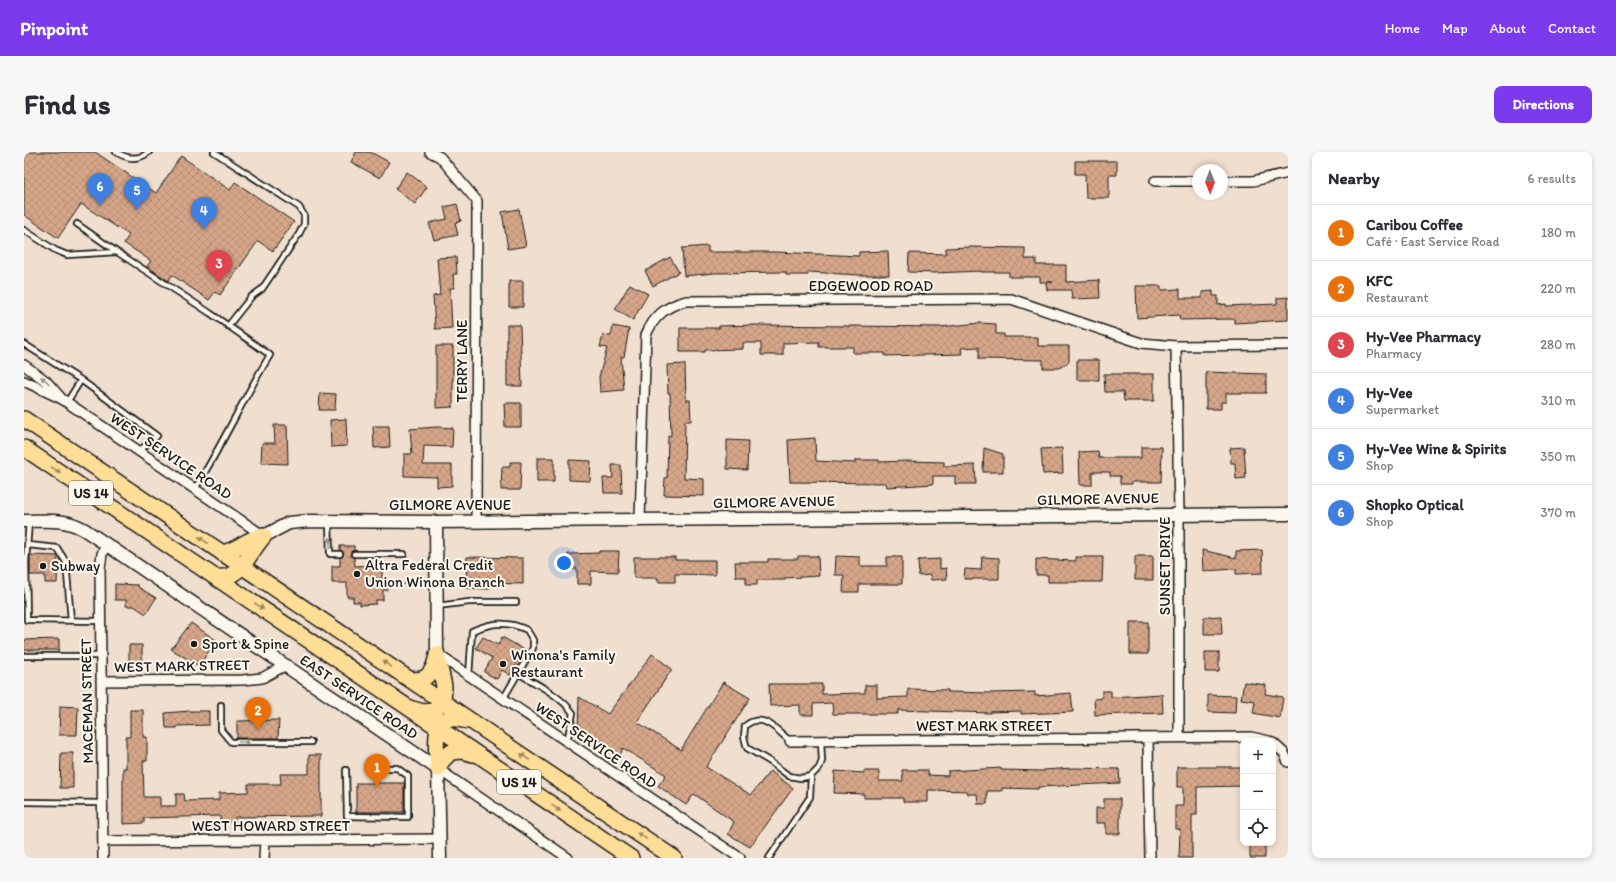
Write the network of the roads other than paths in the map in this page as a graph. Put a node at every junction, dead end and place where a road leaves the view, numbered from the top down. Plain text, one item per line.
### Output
1 (116, 152) edge
2 (149, 152) edge
3 (214, 152) edge
4 (430, 152) edge
5 (1288, 173) edge
6 (1155, 181) dead end
7 (1192, 181) edge
8 (1228, 181) edge
9 (77, 224) dead end
10 (24, 230) edge
11 (117, 252) junction
12 (228, 326) junction
13 (24, 344) edge
14 (1288, 345) edge
15 (1176, 346) junction
16 (24, 365) edge
17 (81, 380) junction
18 (24, 381) edge
19 (64, 401) junction
20 (24, 419) edge
21 (24, 448) edge
22 (139, 451) junction
23 (195, 489) junction
24 (1179, 514) junction
25 (1288, 514) edge
26 (640, 519) junction
27 (27, 521) edge
28 (329, 522) junction
29 (436, 522) junction
30 (476, 522) junction
31 (264, 536) junction
32 (106, 544) junction
33 (28, 545) junction
34 (222, 553) junction
35 (340, 554) dead end
36 (354, 554) dead end
37 (404, 554) dead end
38 (242, 566) junction
39 (215, 577) junction
40 (270, 586) junction
41 (234, 590) junction
42 (516, 602) dead end
43 (437, 606) junction
44 (71, 620) junction
45 (101, 621) junction
46 (437, 654) junction
47 (24, 656) edge
48 (101, 656) junction
49 (284, 666) junction
50 (518, 673) junction
51 (469, 676) junction
52 (410, 679) junction
53 (101, 681) junction
54 (503, 699) junction
55 (443, 702) junction
56 (221, 705) dead end
57 (408, 708) junction
58 (472, 722) junction
59 (438, 728) junction
60 (1148, 738) junction
61 (1179, 738) junction
62 (1256, 738) edge
63 (790, 741) joint
64 (821, 741) junction
65 (311, 742) dead end
66 (567, 742) junction
67 (1276, 746) edge
68 (478, 755) junction
69 (1288, 762) edge
70 (388, 768) dead end
71 (438, 769) junction
72 (346, 770) dead end
73 (810, 776) junction
74 (24, 802) edge
75 (102, 803) junction
76 (265, 840) junction
77 (440, 840) junction
78 (103, 841) junction
79 (103, 858) edge
80 (264, 858) edge
81 (440, 858) edge
82 (568, 858) edge
83 (631, 858) edge
84 (674, 858) edge
85 (740, 858) edge
86 (769, 858) edge
87 (1150, 858) edge

1 - 2 lane
3 - 12 lane
4 - 30 street, TERRY LANE
5 - 8 street
6 - 7 street
9 - 11 lane
10 - 11 lane
11 - 12 lane
12 - 23 lane
13 - 17 lane
14 - 15 street, EDGEWOOD ROAD
15 - 24 street, SUNSET DRIVE
15 - 26 street, EDGEWOOD ROAD
19 -> 16 street, WEST SERVICE ROAD
17 - 19 lane
17 - 22 lane
18 - 19 street, WEST SERVICE ROAD
19 - 22 street, WEST SERVICE ROAD
34 -> 20 highway, US 14
21 -> 39 highway, US 14
22 - 23 street, WEST SERVICE ROAD
23 - 31 street, WEST SERVICE ROAD
24 - 25 street, GILMORE AVENUE
24 - 26 street, GILMORE AVENUE
24 - 61 street, SUNSET DRIVE
26 - 30 street, GILMORE AVENUE
27 - 32 street, EAST SERVICE ROAD
27 - 33 lane
28 - 29 street, GILMORE AVENUE
28 - 31 street, GILMORE AVENUE
35 -> 28 lane
29 - 30 street, GILMORE AVENUE
29 - 43 street
31 - 34 highway
31 - 38 highway
32 - 45 street, MACEMAN STREET
32 - 49 street, EAST SERVICE ROAD
33 - 44 lane
33 - 44 lane
34 - 38 highway, US 14
36 - 37 lane
38 - 39 highway
38 - 40 highway, US 14
39 - 41 highway, US 14
40 - 41 highway
52 -> 40 highway, US 14
41 -> 57 highway, US 14
42 - 43 lane
43 - 46 street
44 - 45 lane
45 - 48 street, MACEMAN STREET
46 - 51 street, WEST SERVICE ROAD
46 - 52 highway
46 - 55 highway
47 - 48 lane
48 - 53 street, MACEMAN STREET
49 - 53 street, WEST MARK STREET
49 - 71 street, EAST SERVICE ROAD
50 - 51 lane
50 - 54 lane
50 - 66 lane
51 - 54 street, WEST SERVICE ROAD
52 - 55 highway, US 14
53 - 75 street, MACEMAN STREET
54 - 66 street, WEST SERVICE ROAD
55 - 57 highway
55 - 58 highway, US 14
56 -> 65 lane
57 - 59 highway, US 14
58 - 59 highway
84 -> 58 highway, US 14
59 - 68 highway, US 14
59 - 71 highway
60 - 61 street, WEST MARK STREET
60 - 64 street, WEST MARK STREET
60 - 87 street
61 - 62 street, WEST MARK STREET
63 - 64 street, WEST MARK STREET
63 - 73 lane
64 - 73 lane
66 - 85 street, WEST SERVICE ROAD
67 - 69 street
68 - 71 highway
68 -> 83 highway, US 14
70 - 72 lane
71 - 77 street
71 - 82 street, EAST SERVICE ROAD
73 - 86 lane
74 - 75 lane
75 - 78 street, MACEMAN STREET
76 - 77 street, WEST HOWARD STREET
76 - 78 street, WEST HOWARD STREET
76 - 80 street
77 - 81 street
78 - 79 street, MACEMAN STREET

